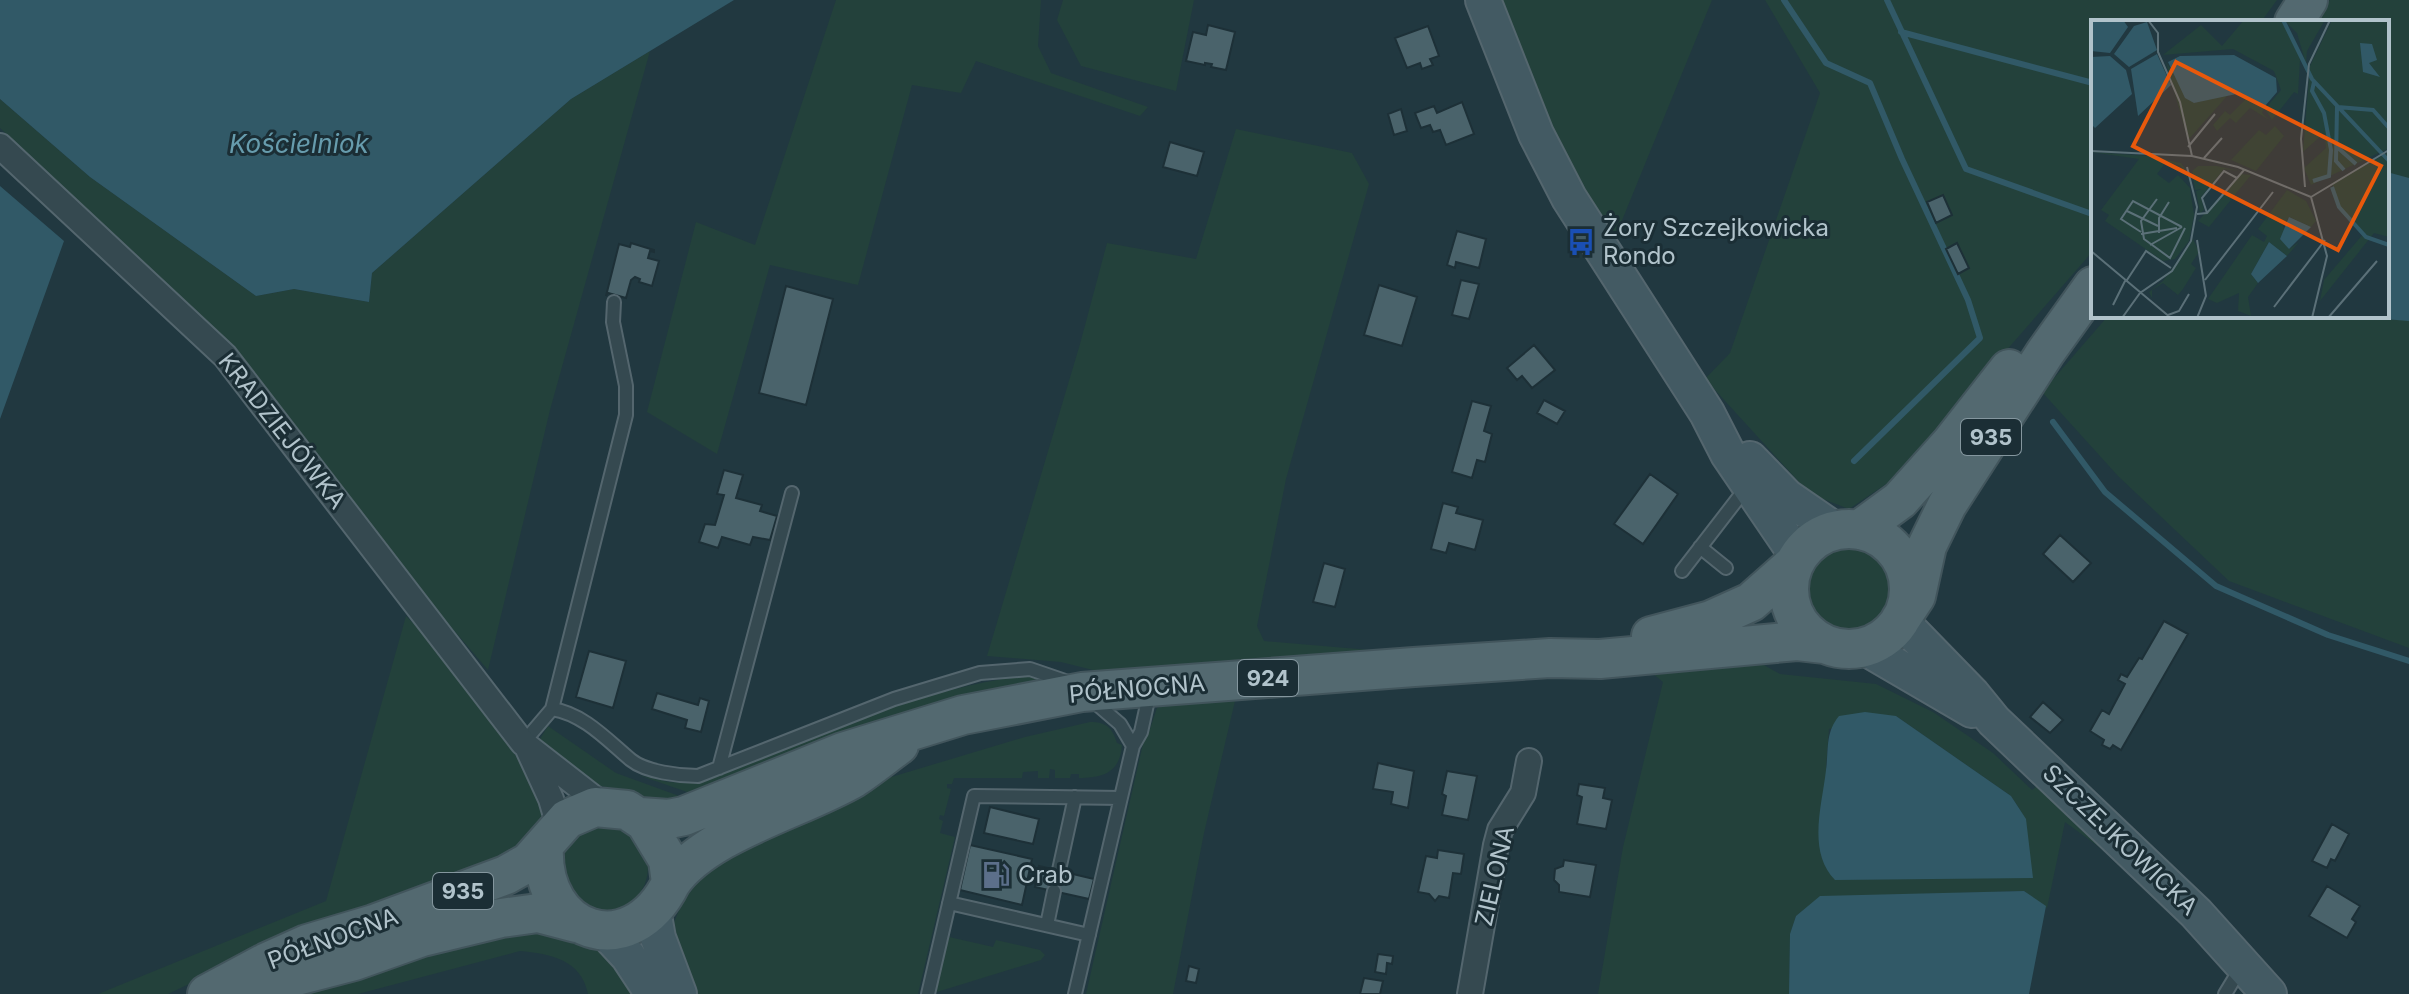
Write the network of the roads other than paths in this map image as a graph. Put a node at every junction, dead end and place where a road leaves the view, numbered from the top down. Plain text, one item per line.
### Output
1 (1483, 0) edge
2 (2308, 0) edge
3 (2295, 20) edge
4 (0, 146) edge
5 (2091, 277) edge
6 (2091, 289) edge
7 (614, 302) dead end
8 (1707, 413) junction
9 (1748, 485) junction
10 (792, 493) dead end
11 (1847, 530) junction
12 (1700, 547) junction
13 (1796, 560) junction
14 (1726, 568) dead end
15 (1682, 571) dead end
16 (1900, 620) junction
17 (1824, 644) junction
18 (1864, 647) junction
19 (1550, 658) junction
20 (1151, 685) junction
21 (1082, 692) junction
22 (552, 709) junction
23 (1994, 721) junction
24 (921, 729) junction
25 (526, 746) junction
26 (1133, 746) junction
27 (1529, 761) dead end
28 (719, 768) junction
29 (1075, 797) junction
30 (1121, 798) junction
31 (622, 811) junction
32 (552, 836) junction
33 (1059, 870) dead end
34 (1054, 891) dead end
35 (662, 896) junction
36 (949, 903) junction
37 (1047, 925) junction
38 (590, 926) junction
39 (1089, 935) junction
40 (2243, 963) junction
41 (207, 994) edge
42 (222, 994) edge
43 (653, 994) edge
44 (679, 994) edge
45 (928, 994) edge
46 (1075, 994) edge
47 (1470, 994) edge
48 (2225, 994) edge
49 (2269, 994) edge

1 - 8 main road
2 - 3 main road
4 - 25 street, KRADZIEJÓWKA
5 - 11 main road, 935
6 - 16 main road, 935
7 - 22 lane
8 - 9 main road
8 - 11 main road
9 - 12 lane
9 - 13 main road
10 - 28 lane
11 - 13 main road, 924
11 - 16 main road
12 - 14 lane
12 - 15 lane
13 - 17 main road
13 - 19 main road, PÓŁNOCNA / 924
16 - 18 main road
16 - 23 main road, SZCZEJKOWICKA
17 - 18 main road, 924
17 - 19 main road, PÓŁNOCNA / 924
18 - 23 main road, SZCZEJKOWICKA
19 - 20 main road, PÓŁNOCNA / 924
20 - 21 main road, PÓŁNOCNA / 924
20 - 26 lane
21 - 24 main road, PÓŁNOCNA / 924
21 - 26 lane
21 - 28 lane
22 - 25 lane
22 - 28 lane
23 - 40 main road, SZCZEJKOWICKA
24 - 31 main road, PÓŁNOCNA / 924
24 - 35 main road, PÓŁNOCNA / 924
25 - 31 street, KRADZIEJÓWKA
25 - 32 street, KRADZIEJÓWKA
26 - 30 lane
27 - 47 street, ZIELONA
29 - 30 lane
29 - 33 lane
29 - 36 lane
30 - 39 lane
31 - 32 main road, 924
31 - 35 main road
32 - 38 main road
32 - 41 main road, PÓŁNOCNA / 935
34 - 37 lane
35 - 38 main road, 924
35 - 44 main road
36 - 37 lane
36 - 45 lane
37 - 39 lane
38 - 42 main road, PÓŁNOCNA / 935
38 - 43 main road
39 - 46 lane
40 - 48 lane
40 - 49 main road, SZCZEJKOWICKA

